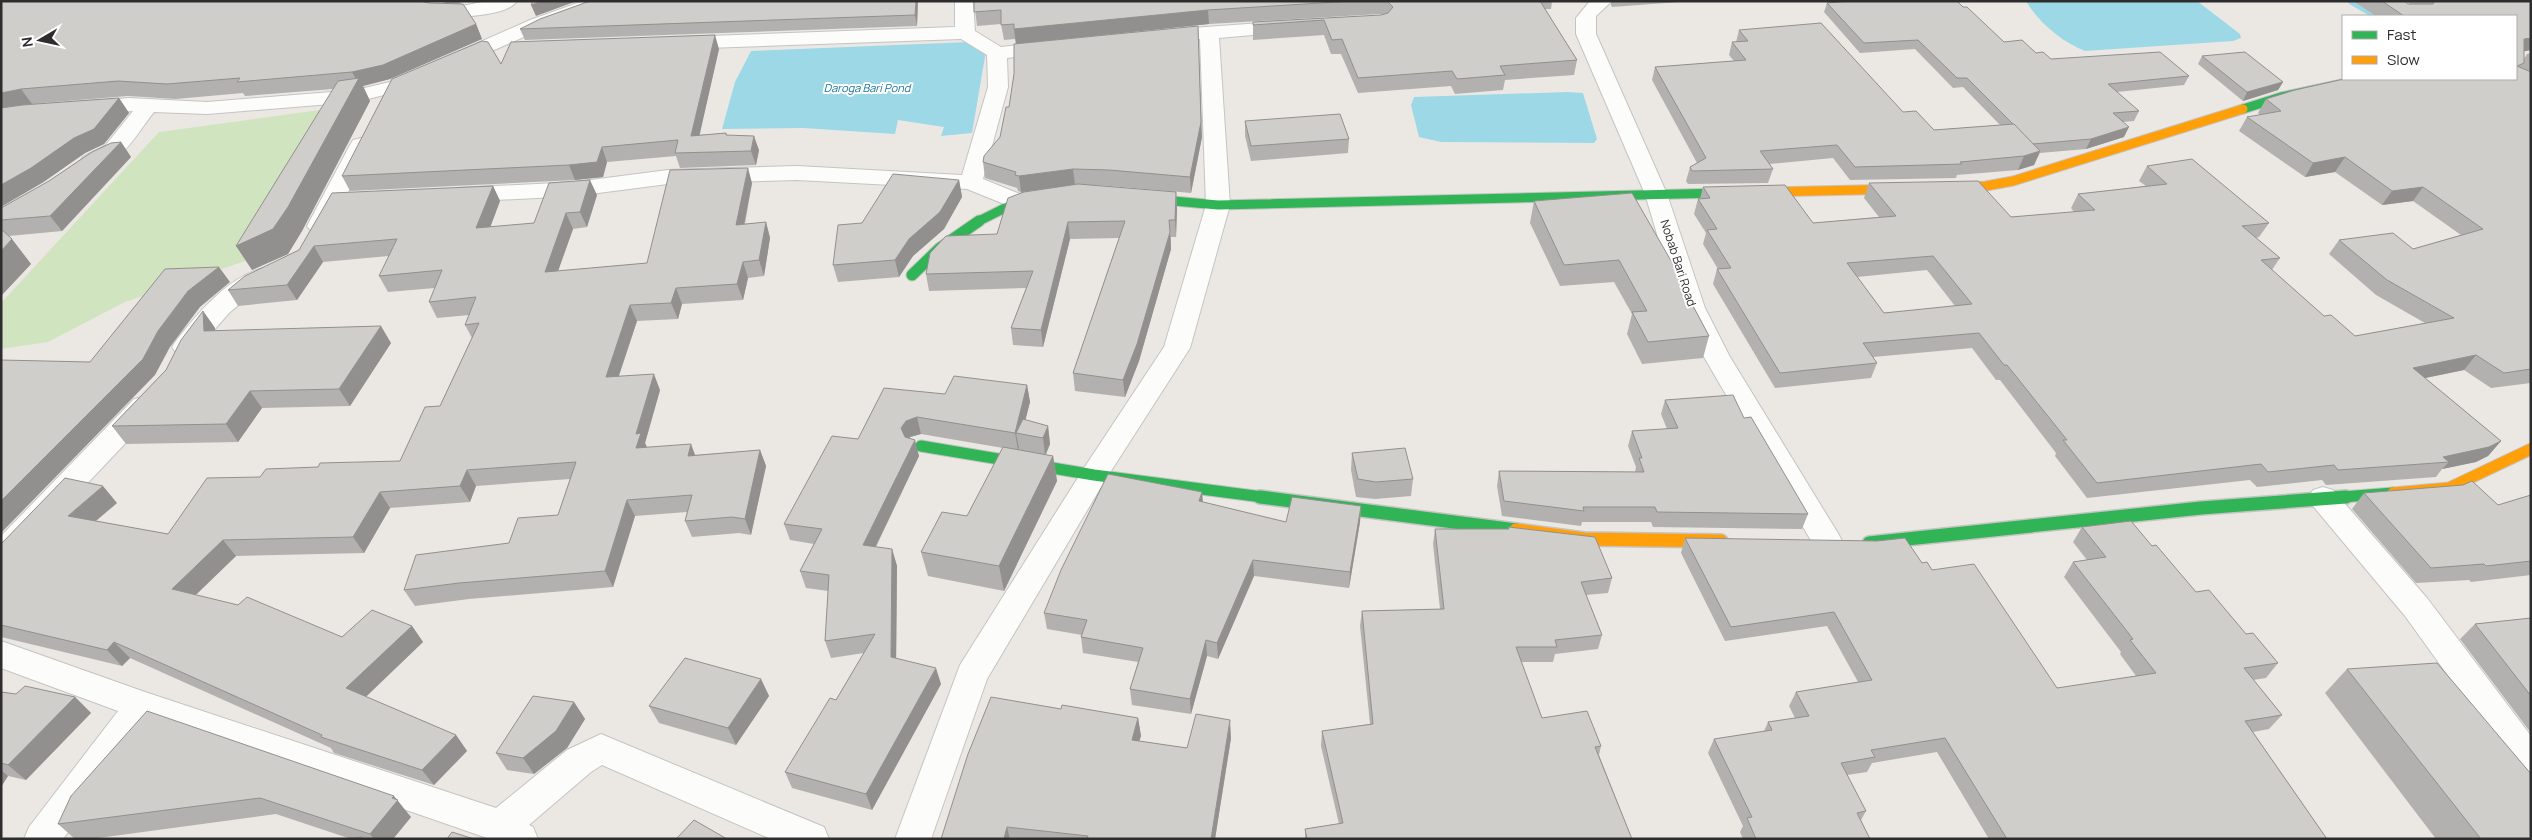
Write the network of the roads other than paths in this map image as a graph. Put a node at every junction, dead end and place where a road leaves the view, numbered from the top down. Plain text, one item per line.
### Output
1 (435, 1) edge
2 (508, 1) edge
3 (602, 1) edge
4 (964, 1) edge
5 (1603, 1) edge
6 (1313, 26) edge
7 (1209, 32) junction
8 (965, 33) junction
9 (1170, 36) edge
10 (657, 43) edge
11 (1074, 45) edge
12 (530, 48) edge
13 (482, 50) junction
14 (998, 53) junction
15 (2361, 80) edge
16 (390, 87) junction
17 (148, 105) junction
18 (70, 109) edge
19 (77, 172) edge
20 (970, 182) junction
21 (1913, 188) edge
22 (1932, 188) edge
23 (1050, 194) edge
24 (1656, 194) junction
25 (439, 196) edge
26 (1126, 197) edge
27 (361, 199) edge
28 (332, 201) junction
29 (1017, 201) junction
30 (1218, 205) junction
31 (307, 246) edge
32 (286, 266) edge
33 (912, 275) dead end
34 (921, 446) dead end
35 (2531, 449) edge
36 (1094, 475) junction
37 (2323, 498) junction
38 (1730, 541) edge
39 (1827, 543) edge
40 (1853, 543) edge
41 (1, 555) edge
42 (1, 654) edge
43 (142, 705) junction
44 (2531, 763) edge
45 (511, 832) edge
46 (42, 839) edge
47 (810, 839) edge
48 (914, 839) edge

1 - 2 street
3 - 13 street
4 - 8 street
5 - 24 street, Nobab Bari Road
6 - 7 street
7 - 9 street
7 - 30 street
8 - 10 street
8 - 14 street
11 - 14 street
12 - 13 street
13 - 16 street
14 - 20 street
15 - 22 street
16 - 17 street
16 - 28 street
17 - 18 street
17 - 19 street
20 - 25 street
20 - 29 street
21 - 24 street
23 - 29 street
24 - 30 street
24 - 39 street, Nobab Bari Road
26 - 30 street
27 - 28 street
28 - 31 street
29 - 33 street
30 - 36 street
32 - 41 street
34 - 36 street
35 - 37 street
36 - 38 street
36 - 48 street
37 - 40 street
37 - 44 street
42 - 43 street
43 - 45 street
43 - 46 street
45 - 47 street

